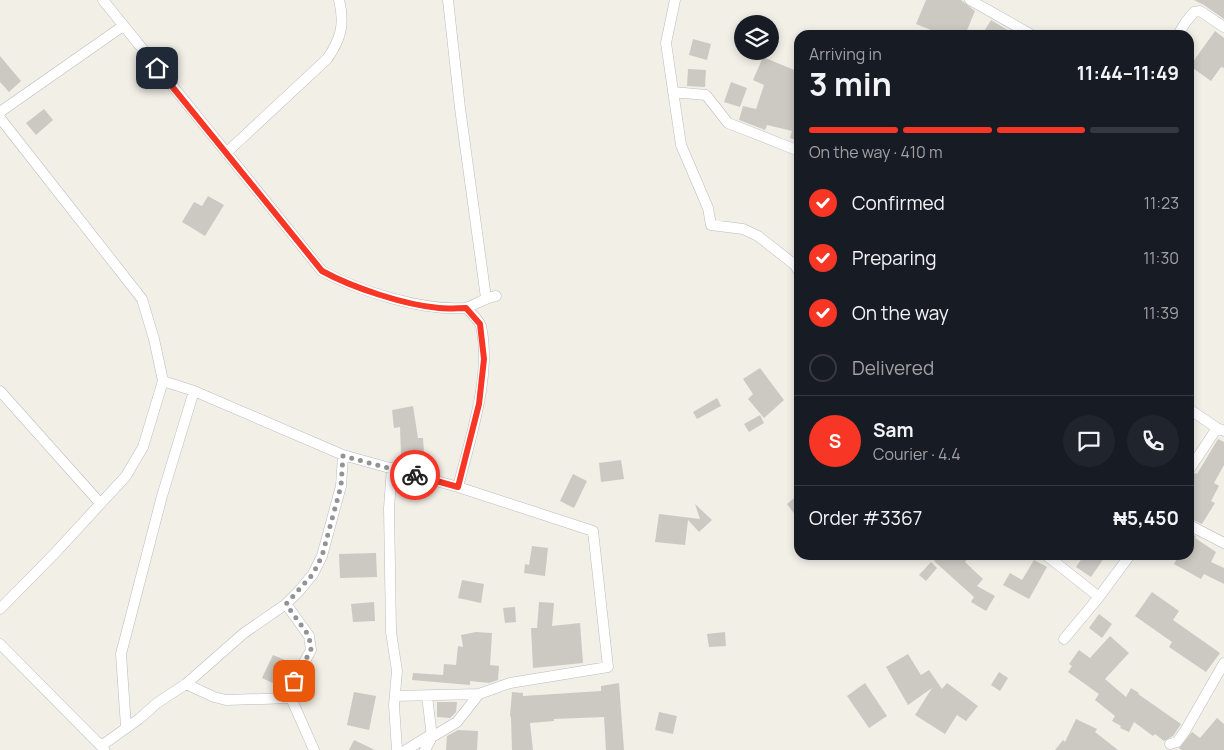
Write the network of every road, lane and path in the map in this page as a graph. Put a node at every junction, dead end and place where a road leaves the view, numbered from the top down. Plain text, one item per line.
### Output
1 (103, 0) edge
2 (339, 0) edge
3 (448, 0) edge
4 (675, 0) edge
5 (970, 0) edge
6 (123, 26) junction
7 (1224, 27) edge
8 (1023, 30) edge
9 (1181, 30) edge
10 (673, 92) junction
11 (0, 112) edge
12 (0, 118) edge
13 (794, 149) edge
14 (226, 153) junction
15 (794, 265) edge
16 (466, 308) junction
17 (163, 381) junction
18 (0, 391) edge
19 (194, 391) junction
20 (1194, 412) edge
21 (1220, 430) edge
22 (343, 456) junction
23 (1194, 464) edge
24 (392, 468) junction
25 (458, 487) junction
26 (100, 503) junction
27 (1194, 528) edge
28 (1224, 543) edge
29 (1052, 560) edge
30 (1126, 560) edge
31 (1100, 597) junction
32 (286, 604) junction
33 (0, 609) edge
34 (1064, 639) dead end
35 (0, 644) edge
36 (1224, 663) edge
37 (186, 684) junction
38 (479, 694) junction
39 (395, 696) junction
40 (427, 696) junction
41 (291, 698) junction
42 (126, 727) junction
43 (432, 735) junction
44 (1170, 744) dead end
45 (103, 748) edge
46 (314, 750) edge
47 (397, 750) edge
48 (406, 750) edge
49 (425, 750) edge

1 - 6 street
2 - 14 street
3 - 16 street
4 - 10 street
5 - 8 street
6 - 11 street
6 - 14 street
7 - 9 street
10 - 13 street
10 - 15 street
12 - 17 street
14 - 16 street
16 - 25 street
17 - 19 street
17 - 26 street
18 - 26 street
19 - 22 street
19 - 42 street
20 - 21 street
21 - 23 street
22 - 24 street
22 - 32 street
24 - 25 street
24 - 39 street
25 - 38 street
26 - 33 street
27 - 28 street
29 - 31 street
30 - 31 street
31 - 34 street
32 - 37 street
32 - 41 street
35 - 45 street
36 - 44 street
37 - 41 street
37 - 42 street
38 - 40 street
38 - 43 street
39 - 40 street
39 - 47 street
40 - 43 street
41 - 46 street
42 - 45 street
43 - 48 street
43 - 49 street

